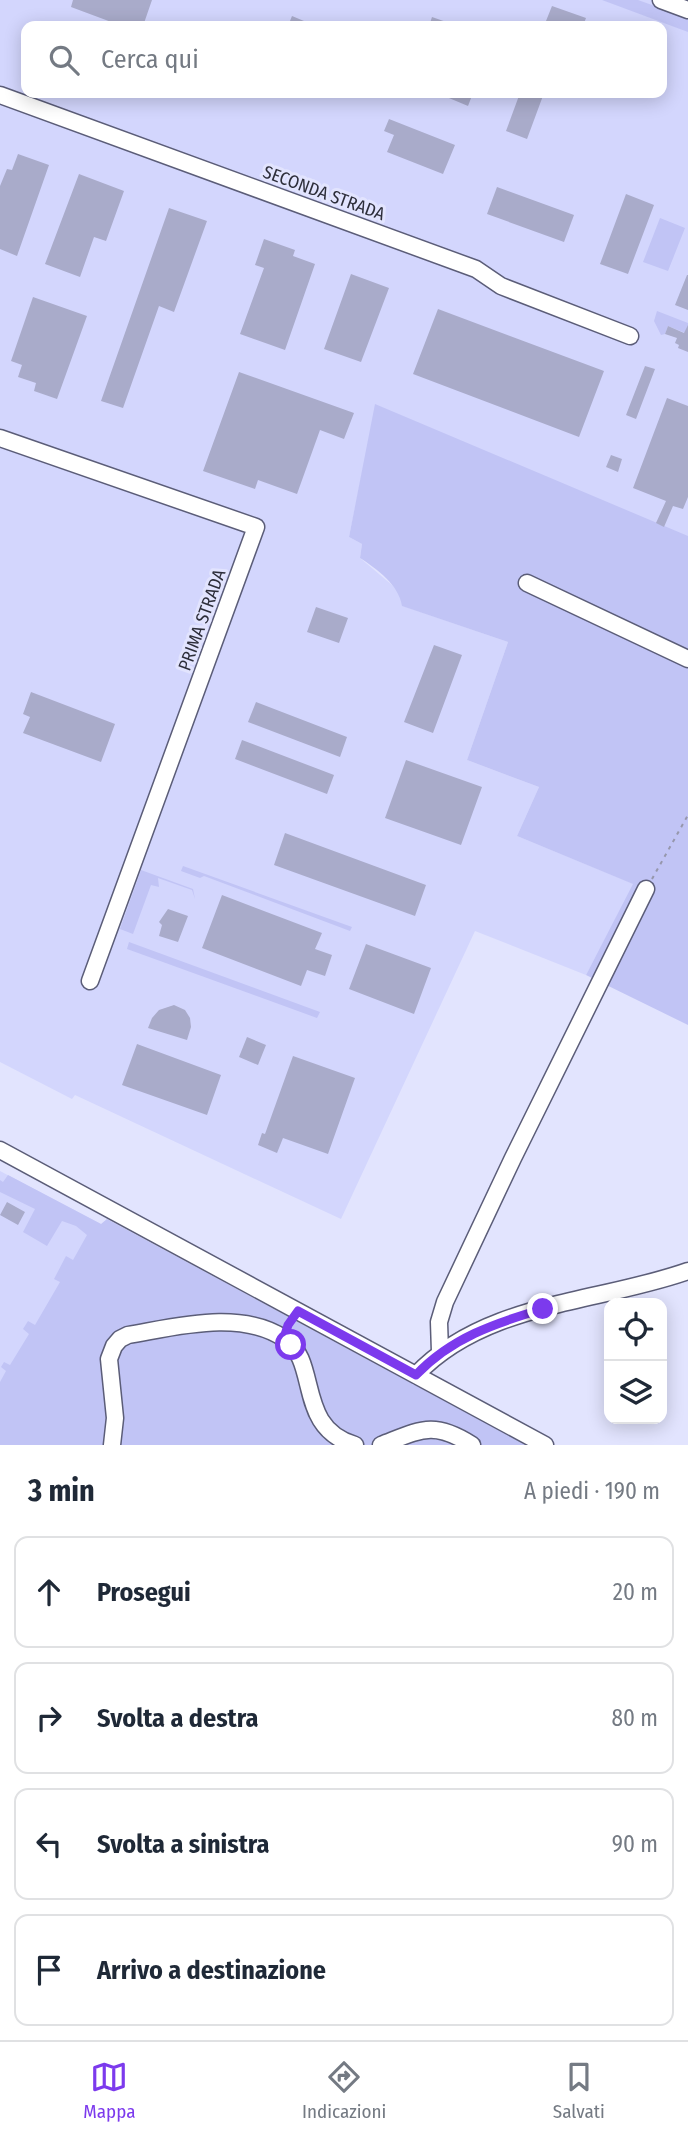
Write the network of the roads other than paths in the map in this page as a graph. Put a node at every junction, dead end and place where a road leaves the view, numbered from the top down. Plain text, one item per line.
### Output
1 (661, 0) edge
2 (688, 10) edge
3 (0, 94) edge
4 (630, 336) dead end
5 (0, 438) edge
6 (527, 583) dead end
7 (688, 659) edge
8 (646, 889) road end
9 (90, 981) dead end
10 (0, 1150) edge
11 (688, 1271) edge
12 (298, 1311) junction
13 (284, 1338) junction
14 (440, 1352) junction
15 (416, 1375) junction
16 (112, 1445) edge
17 (355, 1445) edge
18 (381, 1445) edge
19 (472, 1445) edge
20 (545, 1445) edge

1 - 2 street
3 - 4 street, SECONDA STRADA
5 - 9 street, PRIMA STRADA
6 - 7 street
8 - 14 street
10 - 12 street
11 - 14 street
12 - 13 street
12 - 15 street
13 - 16 street
13 - 17 street
14 - 15 street
15 - 20 street
18 - 19 street

